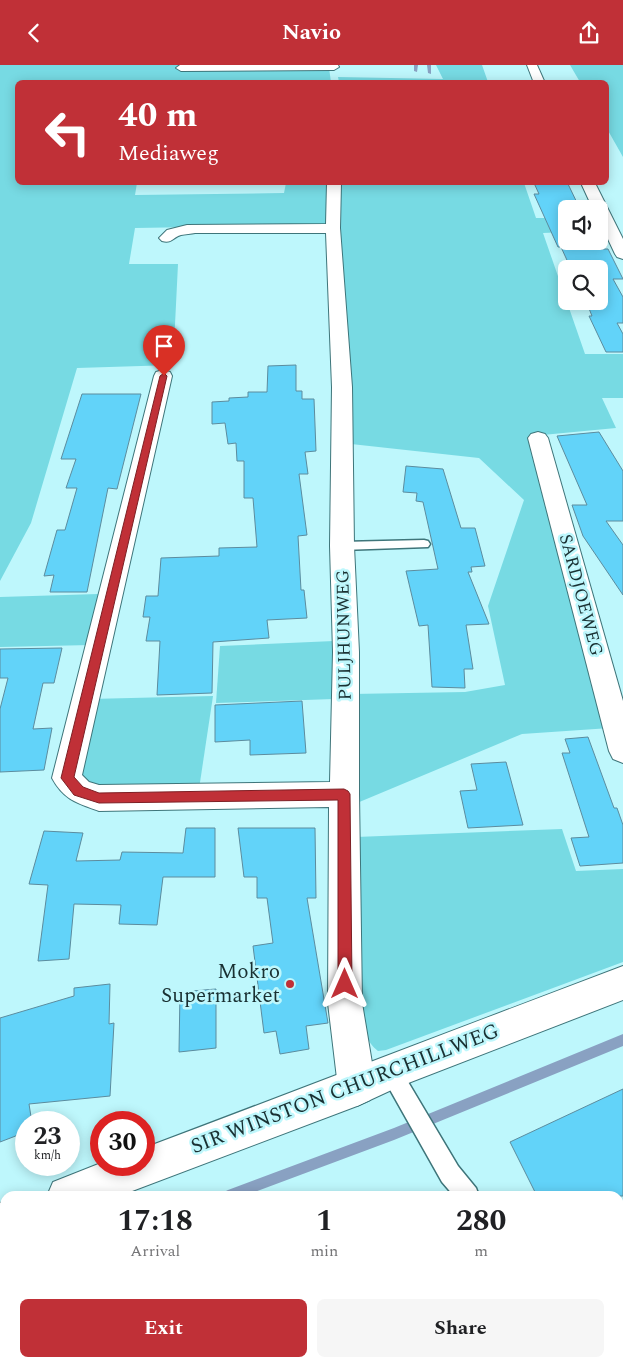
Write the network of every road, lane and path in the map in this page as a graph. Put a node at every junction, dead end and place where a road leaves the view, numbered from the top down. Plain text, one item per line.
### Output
1 (532, 65) edge
2 (334, 66) edge
3 (181, 68) dead end
4 (335, 80) edge
5 (539, 80) edge
6 (334, 185) edge
7 (589, 185) edge
8 (333, 227) junction
9 (167, 238) dead end
10 (623, 254) edge
11 (164, 376) dead end
12 (538, 438) dead end
13 (424, 544) dead end
14 (342, 546) junction
15 (623, 751) edge
16 (344, 794) junction
17 (623, 983) edge
18 (391, 1072) junction
19 (357, 1087) junction
20 (80, 1191) edge
21 (464, 1191) edge

1 - 5 street
2 - 3 street
2 - 4 street
6 - 8 street, PULJHUNWEG
7 - 10 street
8 - 9 street
8 - 14 street, PULJHUNWEG
11 - 16 street
12 - 15 street, SARDJOEWEG
13 - 14 lane
14 - 16 street, PULJHUNWEG
16 - 19 street, PULJHUNWEG
17 - 18 street, SIR WINSTON CHURCHILLWEG
18 - 19 street, SIR WINSTON CHURCHILLWEG
18 - 21 lane
19 - 20 street, SIR WINSTON CHURCHILLWEG

